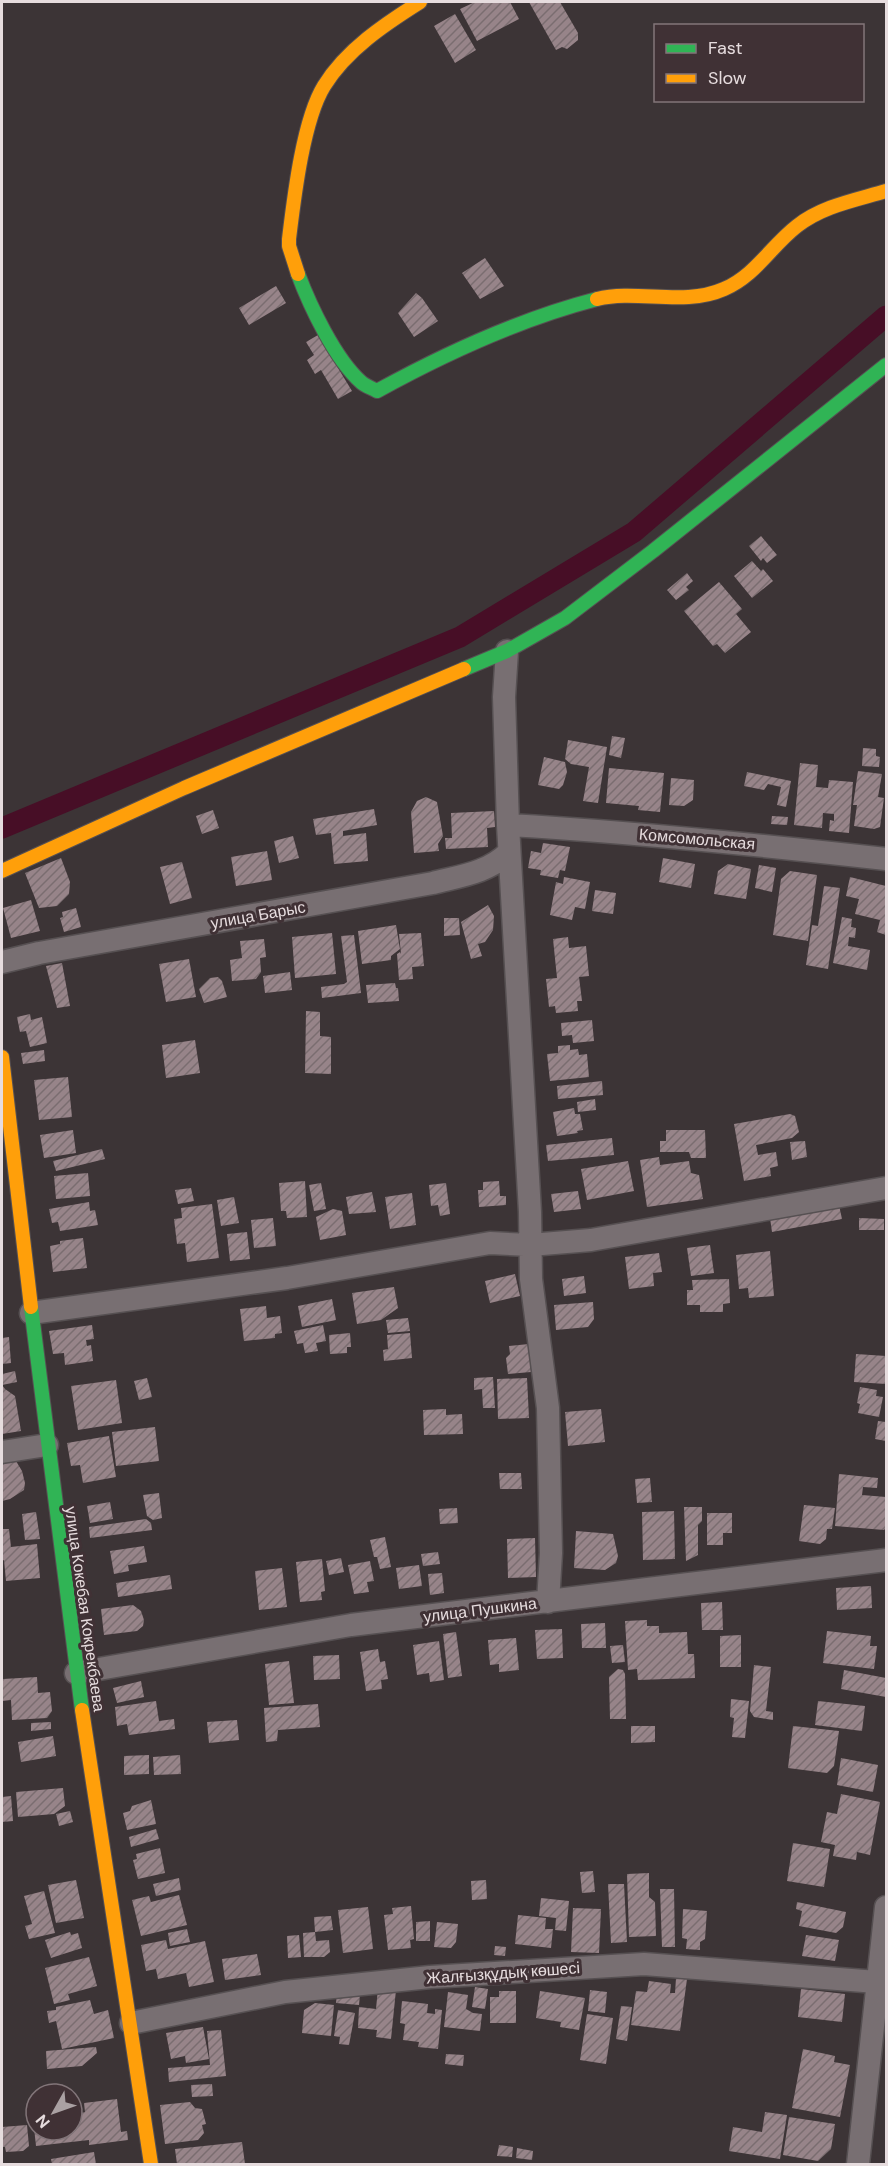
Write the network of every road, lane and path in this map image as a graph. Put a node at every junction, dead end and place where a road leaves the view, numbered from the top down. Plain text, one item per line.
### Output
1 (420, 2) edge
2 (886, 191) edge
3 (886, 365) edge
4 (507, 651) junction
5 (508, 825) junction
6 (509, 852) junction
7 (886, 860) edge
8 (2, 871) edge
9 (2, 962) edge
10 (2, 1057) edge
11 (886, 1188) edge
12 (530, 1245) junction
13 (31, 1314) junction
14 (47, 1444) junction
15 (2, 1452) edge
16 (886, 1560) edge
17 (548, 1602) junction
18 (76, 1673) junction
19 (886, 1907) edge
20 (884, 1947) edge
21 (877, 1982) junction
22 (131, 2024) junction
23 (151, 2164) edge
24 (858, 2164) edge

1 - 2 street
3 - 4 street
4 - 5 street
4 - 8 street
5 - 6 street
5 - 7 street, Комсомольская
6 - 9 street, улица Барыс
6 - 12 street
10 - 13 street, улица Кокебая Кокрекбаева
11 - 12 street
12 - 13 street
12 - 17 street
13 - 14 street, улица Кокебая Кокрекбаева
14 - 15 street
14 - 18 street, улица Кокебая Кокрекбаева
16 - 17 street, улица Пушкина
17 - 18 street, улица Пушкина
18 - 22 street, улица Кокебая Кокрекбаева
19 - 20 street
20 - 21 street
21 - 22 street, Жалғызқұдық көшесі
21 - 24 street
22 - 23 street, улица Кокебая Кокрекбаева

